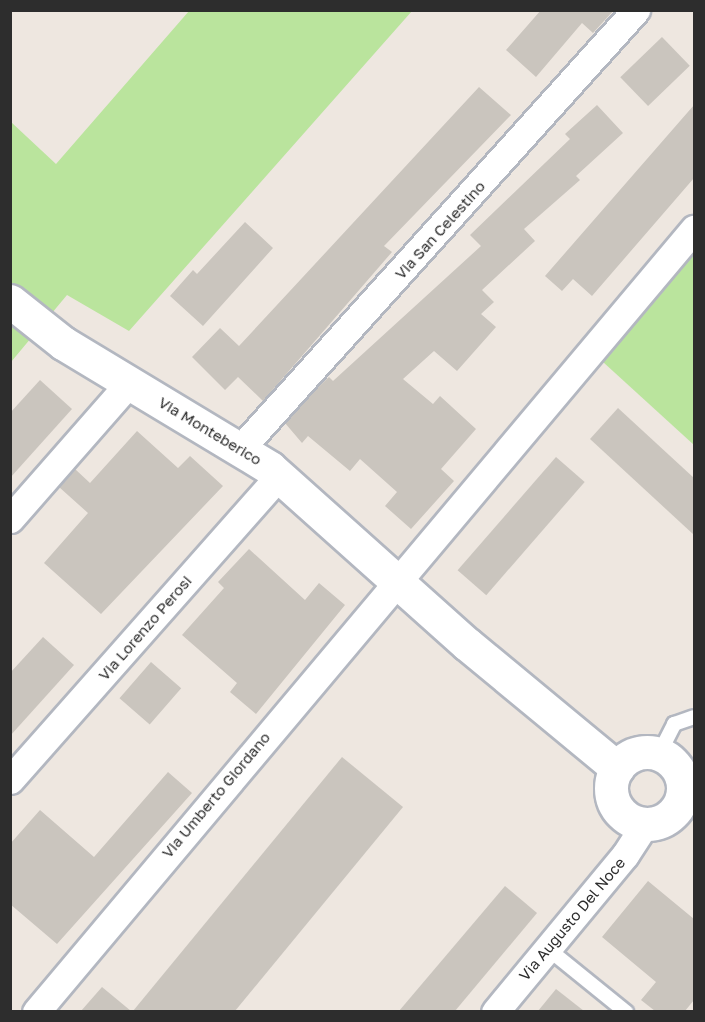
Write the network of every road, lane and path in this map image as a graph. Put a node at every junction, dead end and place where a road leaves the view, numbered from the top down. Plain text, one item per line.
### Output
1 (636, 10) edge
2 (694, 229) edge
3 (10, 301) edge
4 (129, 383) junction
5 (241, 448) junction
6 (279, 476) junction
7 (10, 519) edge
8 (396, 579) junction
9 (694, 717) edge
10 (659, 754) junction
11 (617, 768) junction
12 (10, 780) edge
13 (686, 815) edge
14 (645, 824) junction
15 (547, 948) junction
16 (36, 1011) edge
17 (495, 1011) edge
18 (626, 1011) edge

1 - 5 street, Via San Celestino
2 - 8 street
3 - 4 street, Via Monteberico
4 - 5 street, Via Monteberico
4 - 7 street
5 - 6 street, Via Monteberico
6 - 8 street, Via Monteberico
6 - 12 street, Via Lorenzo Perosi
8 - 11 street, Via Monteberico
8 - 16 street, Via Umberto Giordano
9 - 10 lane
10 - 11 street
10 - 13 street
11 - 14 street
13 - 14 street
14 - 15 street, Via Augusto Del Noce
15 - 17 street, Via Augusto Del Noce
15 - 18 lane

